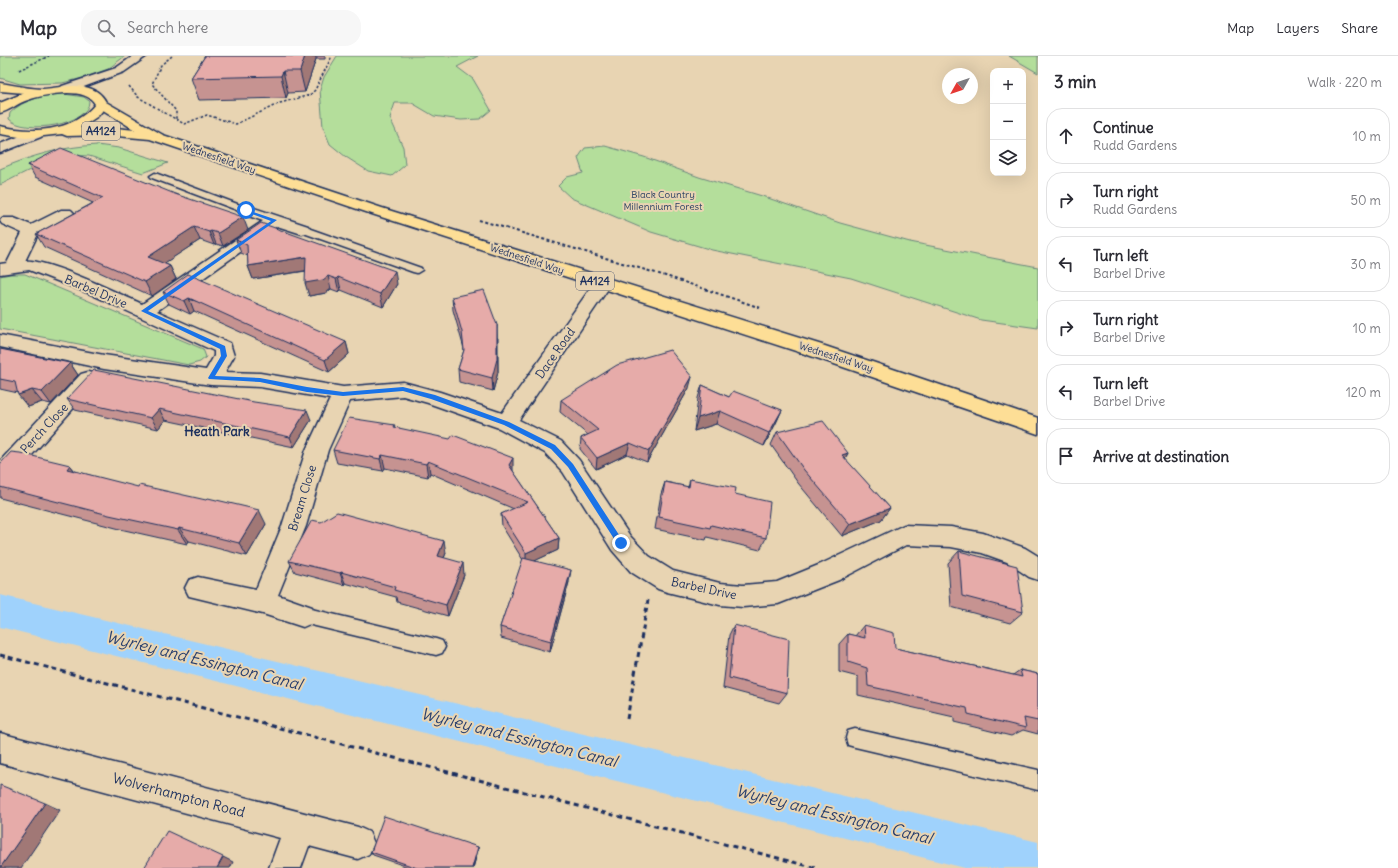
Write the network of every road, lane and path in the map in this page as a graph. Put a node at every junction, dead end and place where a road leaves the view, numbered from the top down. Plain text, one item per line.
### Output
1 (49, 56) edge
2 (141, 56) edge
3 (172, 56) edge
4 (332, 56) edge
5 (120, 70) junction
6 (16, 71) dead end
7 (129, 84) dead end
8 (0, 87) edge
9 (66, 89) junction
10 (43, 92) junction
11 (100, 100) junction
12 (0, 109) edge
13 (176, 119) junction
14 (0, 130) edge
15 (42, 133) junction
16 (153, 136) junction
17 (0, 149) edge
18 (155, 176) dead end
19 (246, 210) joint
20 (66, 213) dead end
21 (4, 219) edge
22 (275, 220) junction
23 (302, 229) joint
24 (31, 231) junction
25 (7, 268) edge
26 (417, 270) dead end
27 (603, 284) junction
28 (144, 311) junction
29 (0, 341) edge
30 (104, 362) junction
31 (211, 378) junction
32 (343, 394) junction
33 (506, 423) junction
34 (1038, 426) edge
35 (0, 476) edge
36 (1038, 569) edge
37 (653, 572) junction
38 (198, 588) dead end
39 (263, 602) junction
40 (303, 615) joint
41 (436, 647) dead end
42 (0, 655) edge
43 (627, 719) dead end
44 (855, 738) dead end
45 (0, 748) edge
46 (1038, 780) edge
47 (300, 828) junction
48 (358, 843) dead end
49 (285, 868) edge
50 (816, 868) edge

1 - 6 path
2 - 5 street
3 - 13 path
4 - 13 path
5 - 9 street
5 - 11 street
7 - 13 path
8 - 10 main road
9 - 10 main road, Wednesfield Way
9 - 11 main road, Wednesfield Way
10 - 12 main road
11 - 15 main road
11 - 16 main road, Wednesfield Way / A4124
14 - 15 main road
15 - 16 main road, Wednesfield Way / A4124
15 - 17 street
16 - 27 main road, Wednesfield Way / A4124
18 - 19 lane
19 - 22 street
20 - 24 street
21 - 24 street
22 - 23 street
22 - 28 street
23 - 26 lane
24 - 25 street
25 - 28 street, Barbel Drive
27 - 33 street, Dace Road
27 - 34 main road, Wednesfield Way / A4124
28 - 31 street, Barbel Drive
29 - 30 street, Barbel Drive
30 - 31 street, Barbel Drive
30 - 35 street, Perch Close
31 - 32 street, Barbel Drive
32 - 33 street, Barbel Drive
32 - 39 street, Bream Close
33 - 37 street, Barbel Drive
36 - 37 street, Barbel Drive
37 - 43 path
38 - 39 street
39 - 40 street
40 - 41 lane
42 - 50 path
44 - 46 lane
45 - 47 street, Wolverhampton Road
47 - 48 street, Wolverhampton Road
47 - 49 street

